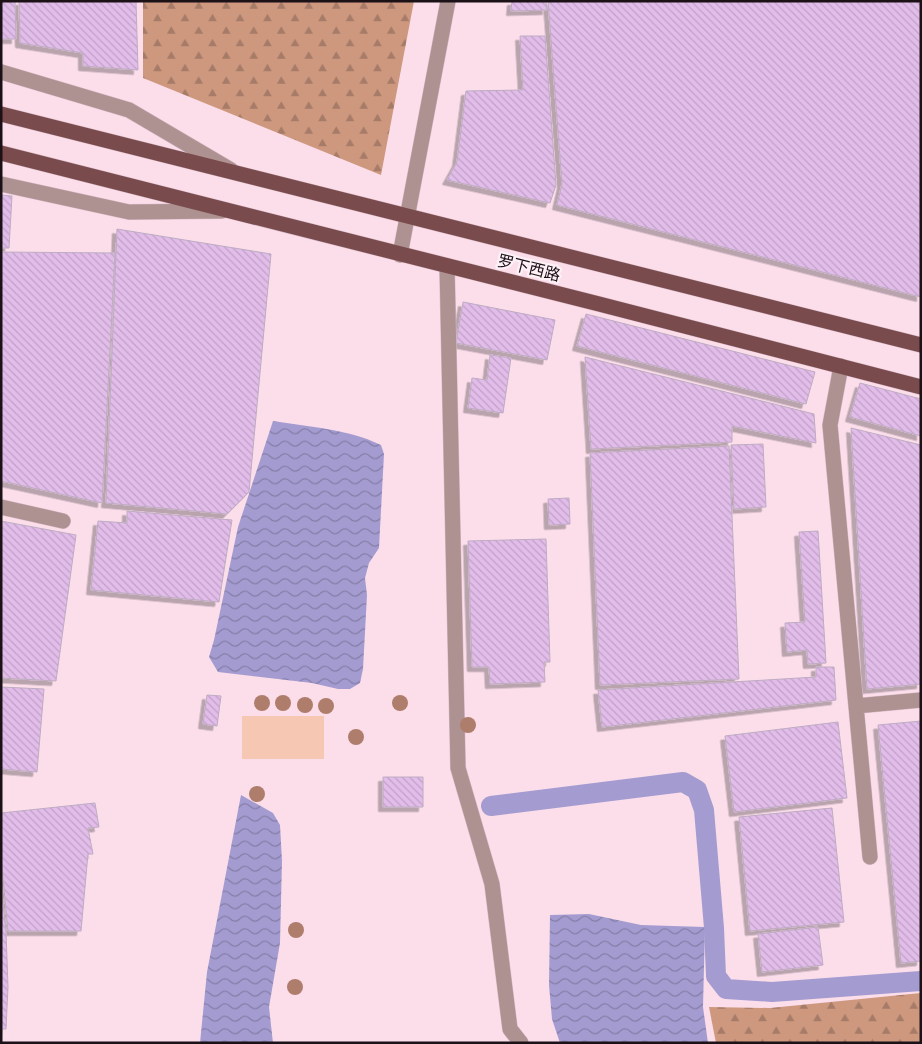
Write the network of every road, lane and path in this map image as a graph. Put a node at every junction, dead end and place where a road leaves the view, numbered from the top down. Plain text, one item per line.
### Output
1 (448, 1) edge
2 (1, 72) edge
3 (1, 114) edge
4 (1, 153) edge
5 (236, 173) junction
6 (1, 184) edge
7 (230, 211) junction
8 (407, 216) junction
9 (400, 255) junction
10 (447, 266) junction
11 (921, 345) edge
12 (840, 366) junction
13 (921, 387) edge
14 (1, 507) edge
15 (63, 521) dead end
16 (921, 700) edge
17 (856, 706) junction
18 (870, 857) dead end
19 (521, 1043) edge

1 - 8 street
2 - 5 street
3 - 5 main road, 罗下西路
4 - 7 main road, 罗下西路
5 - 8 main road, 罗下西路
6 - 7 street
7 - 9 main road, 罗下西路
8 - 9 street
8 - 11 main road, 罗下西路
9 - 10 main road, 罗下西路
10 - 12 main road, 罗下西路
10 - 19 street
12 - 13 main road, 罗下西路
12 - 17 street
14 - 15 street
16 - 17 street
17 - 18 street

